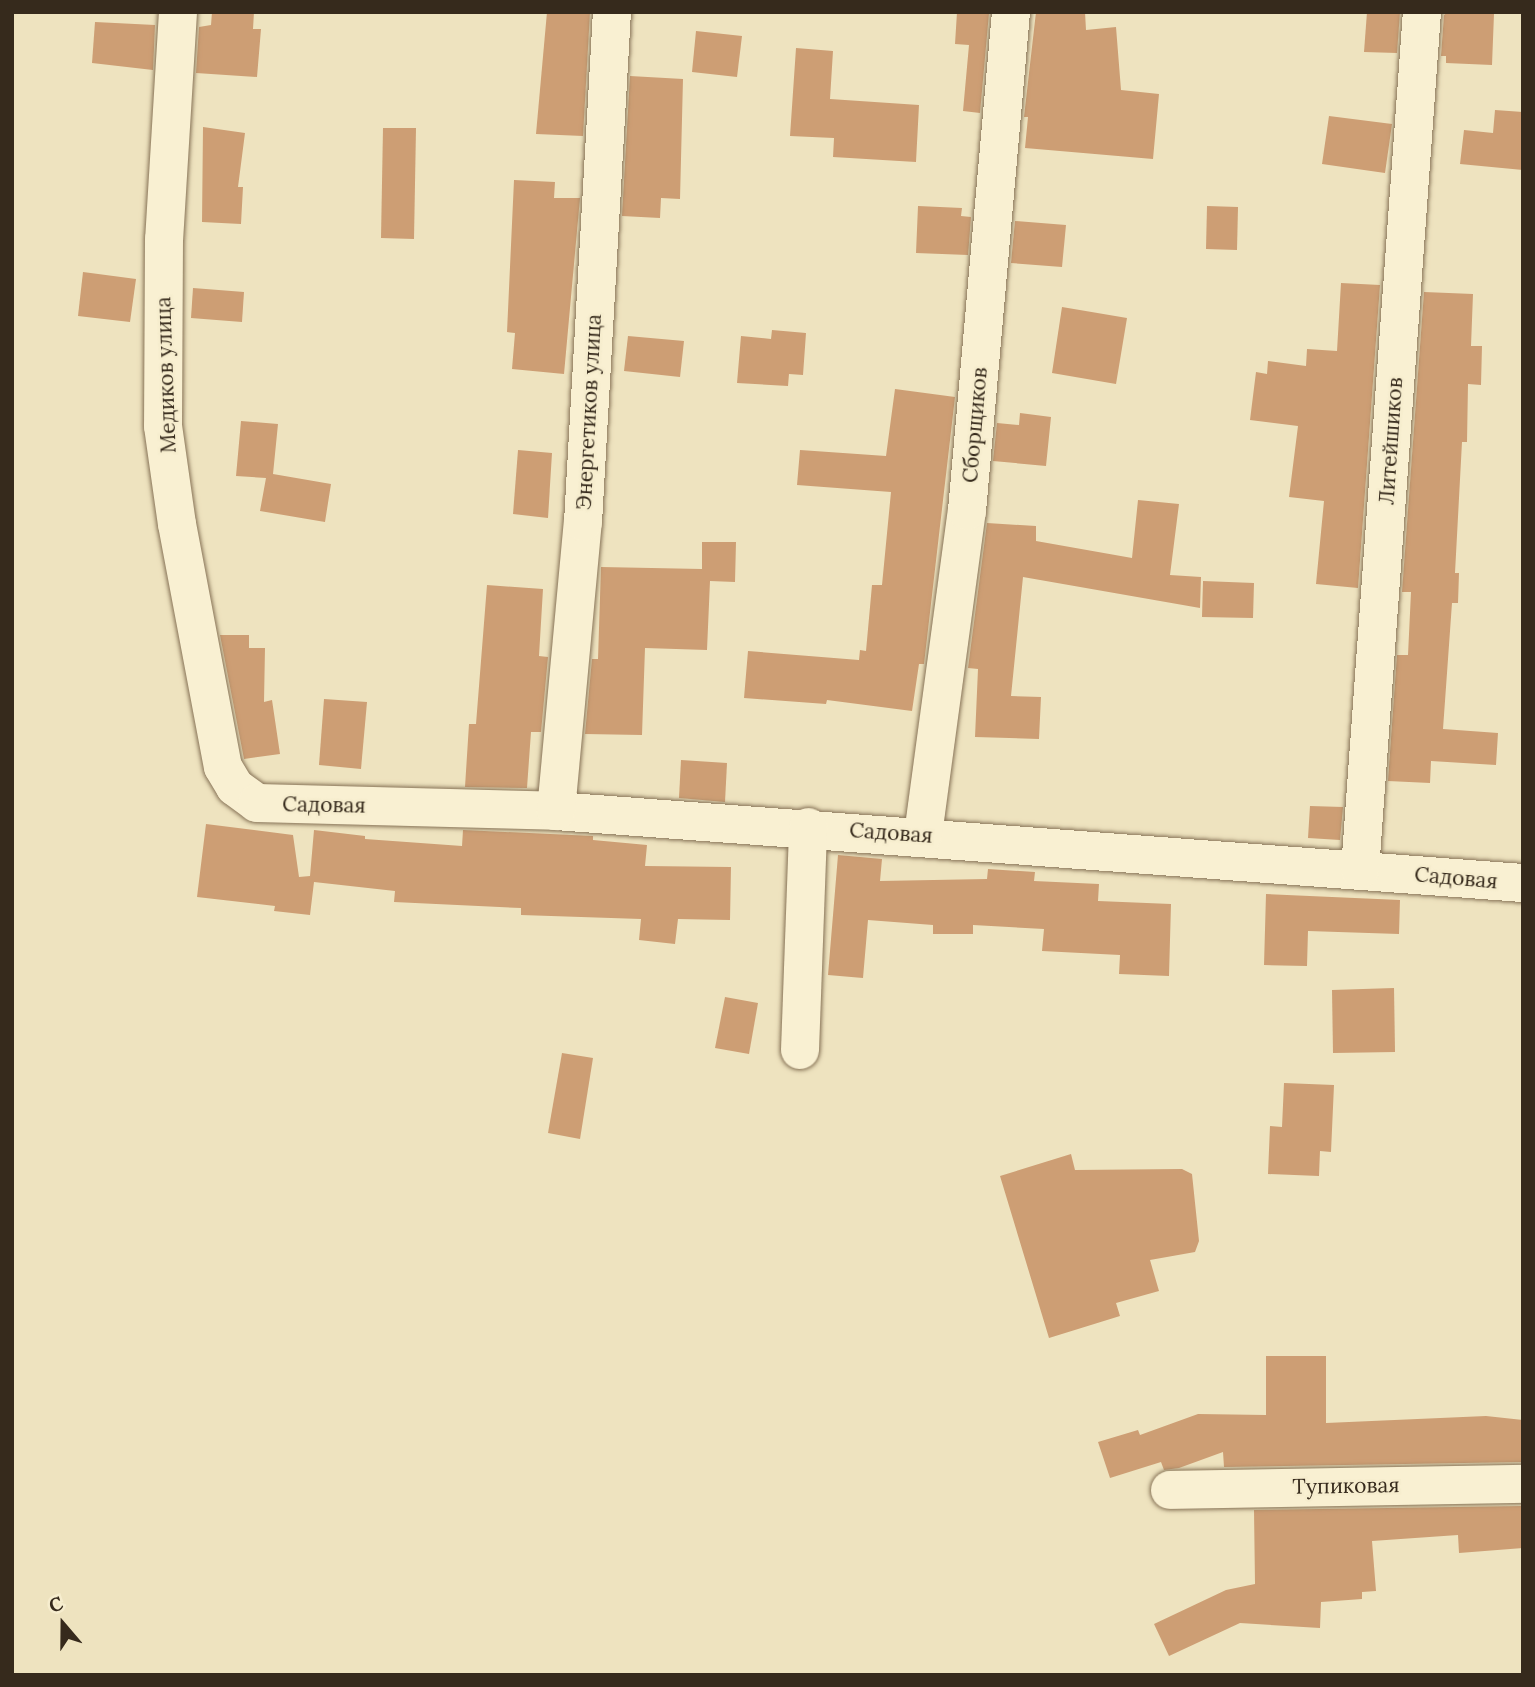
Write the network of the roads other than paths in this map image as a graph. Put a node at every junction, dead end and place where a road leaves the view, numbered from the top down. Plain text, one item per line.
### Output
1 (178, 12) edge
2 (612, 12) edge
3 (1011, 12) edge
4 (1422, 12) edge
5 (257, 803) joint
6 (556, 811) junction
7 (808, 827) junction
8 (923, 835) junction
9 (1360, 870) junction
10 (1523, 883) edge
11 (800, 1050) dead end
12 (1523, 1483) edge
13 (1170, 1490) dead end

1 - 5 street, Медиков улица
2 - 6 street, Энергетиков улица
3 - 8 street, Сборщиков
4 - 9 street, Литейшиков
5 - 6 street, Садовая
6 - 7 street, Садовая
7 - 8 street, Садовая
7 - 11 street
8 - 9 street, Садовая
9 - 10 street, Садовая
12 - 13 street, Тупиковая

